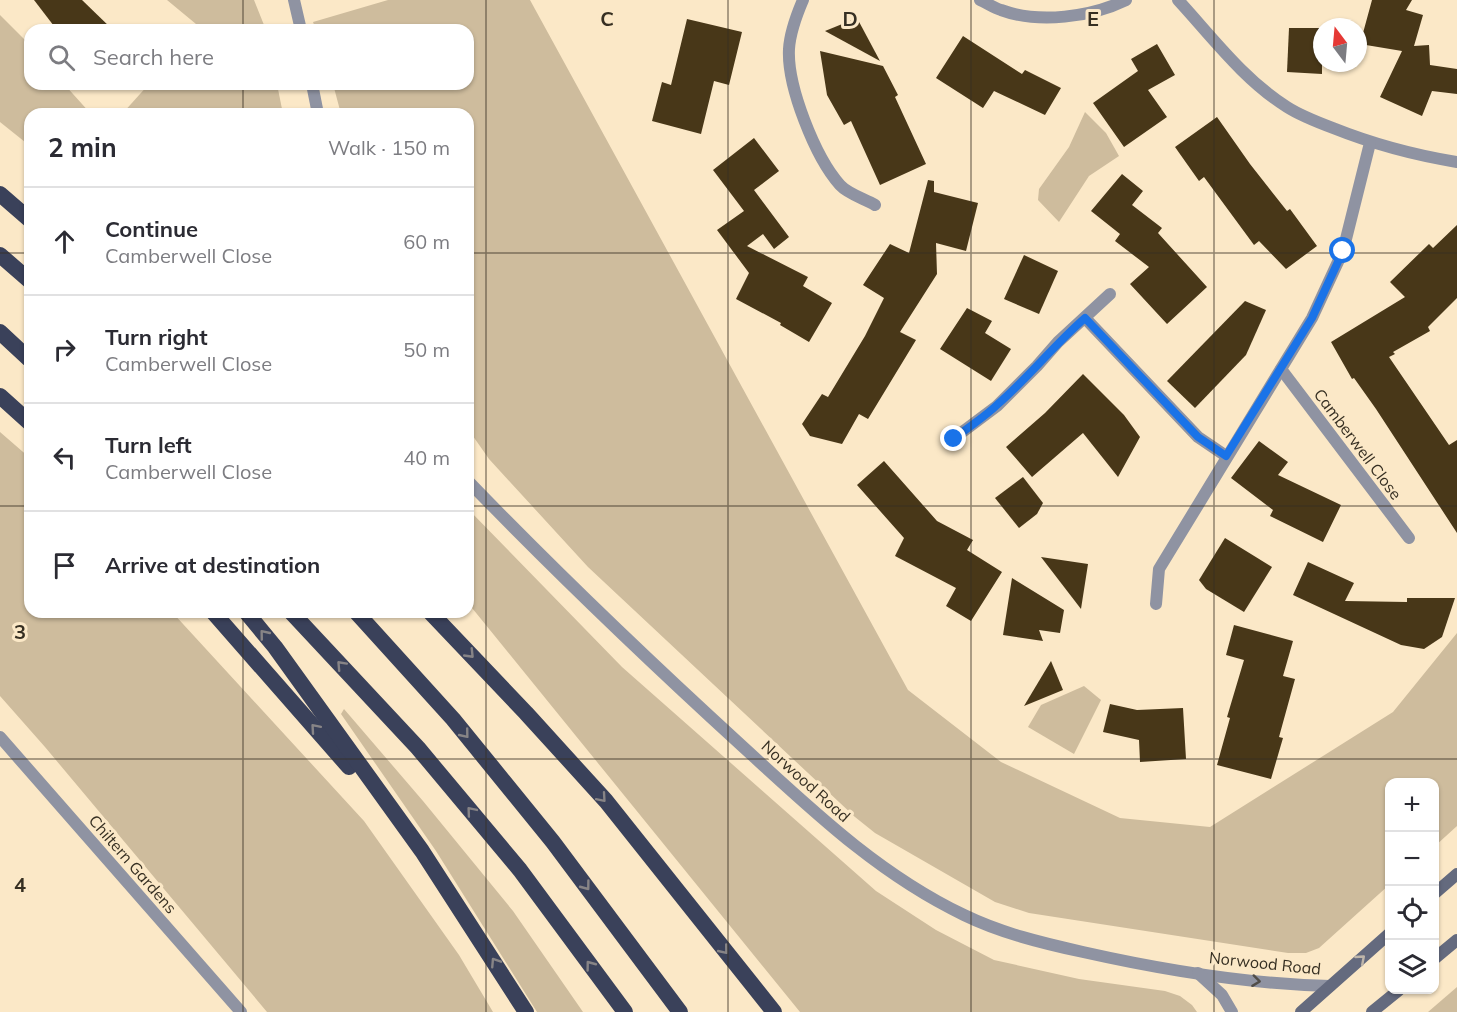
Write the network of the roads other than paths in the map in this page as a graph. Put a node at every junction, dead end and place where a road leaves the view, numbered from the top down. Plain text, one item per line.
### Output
1 (294, 0) edge
2 (803, 0) edge
3 (980, 0) edge
4 (1126, 0) edge
5 (1178, 0) edge
6 (300, 24) edge
7 (313, 90) edge
8 (317, 108) edge
9 (1370, 143) junction
10 (1457, 162) edge
11 (0, 194) edge
12 (875, 205) dead end
13 (24, 215) edge
14 (0, 255) edge
15 (24, 276) edge
16 (1110, 294) dead end
17 (1085, 318) junction
18 (0, 332) edge
19 (24, 354) edge
20 (1281, 369) junction
21 (0, 396) edge
22 (24, 418) edge
23 (954, 439) dead end
24 (1226, 456) junction
25 (474, 487) edge
26 (1409, 538) dead end
27 (1156, 604) dead end
28 (218, 618) edge
29 (251, 618) edge
30 (297, 618) edge
31 (361, 618) edge
32 (436, 618) edge
33 (0, 737) edge
34 (422, 851) junction
35 (1457, 874) edge
36 (1439, 890) edge
37 (1385, 937) edge
38 (1457, 940) edge
39 (1439, 955) edge
40 (1198, 973) junction
41 (1330, 986) junction
42 (1394, 994) edge
43 (241, 1012) edge
44 (526, 1012) edge
45 (625, 1012) edge
46 (680, 1012) edge
47 (774, 1012) edge
48 (1232, 1012) edge
49 (1301, 1012) edge
50 (1372, 1012) edge

1 - 6 street
2 - 12 street
3 - 4 street
5 - 9 street
7 - 8 street
9 - 10 street
9 - 20 street
11 - 13 highway
14 - 15 highway
16 - 17 street
17 - 23 street
17 - 24 street
18 - 19 highway
20 - 24 street
20 - 26 street, Camberwell Close
21 - 22 highway
24 - 27 street
25 - 40 street, Norwood Road
34 -> 28 highway
34 -> 29 highway
45 -> 30 highway
31 -> 46 highway
32 -> 47 highway
33 - 43 street, Chiltern Gardens
44 -> 34 highway
35 - 36 main road
41 -> 37 main road
38 - 39 main road
40 -> 41 street, Norwood Road
40 - 48 street, Norwood Road
41 - 49 main road
42 - 50 main road

